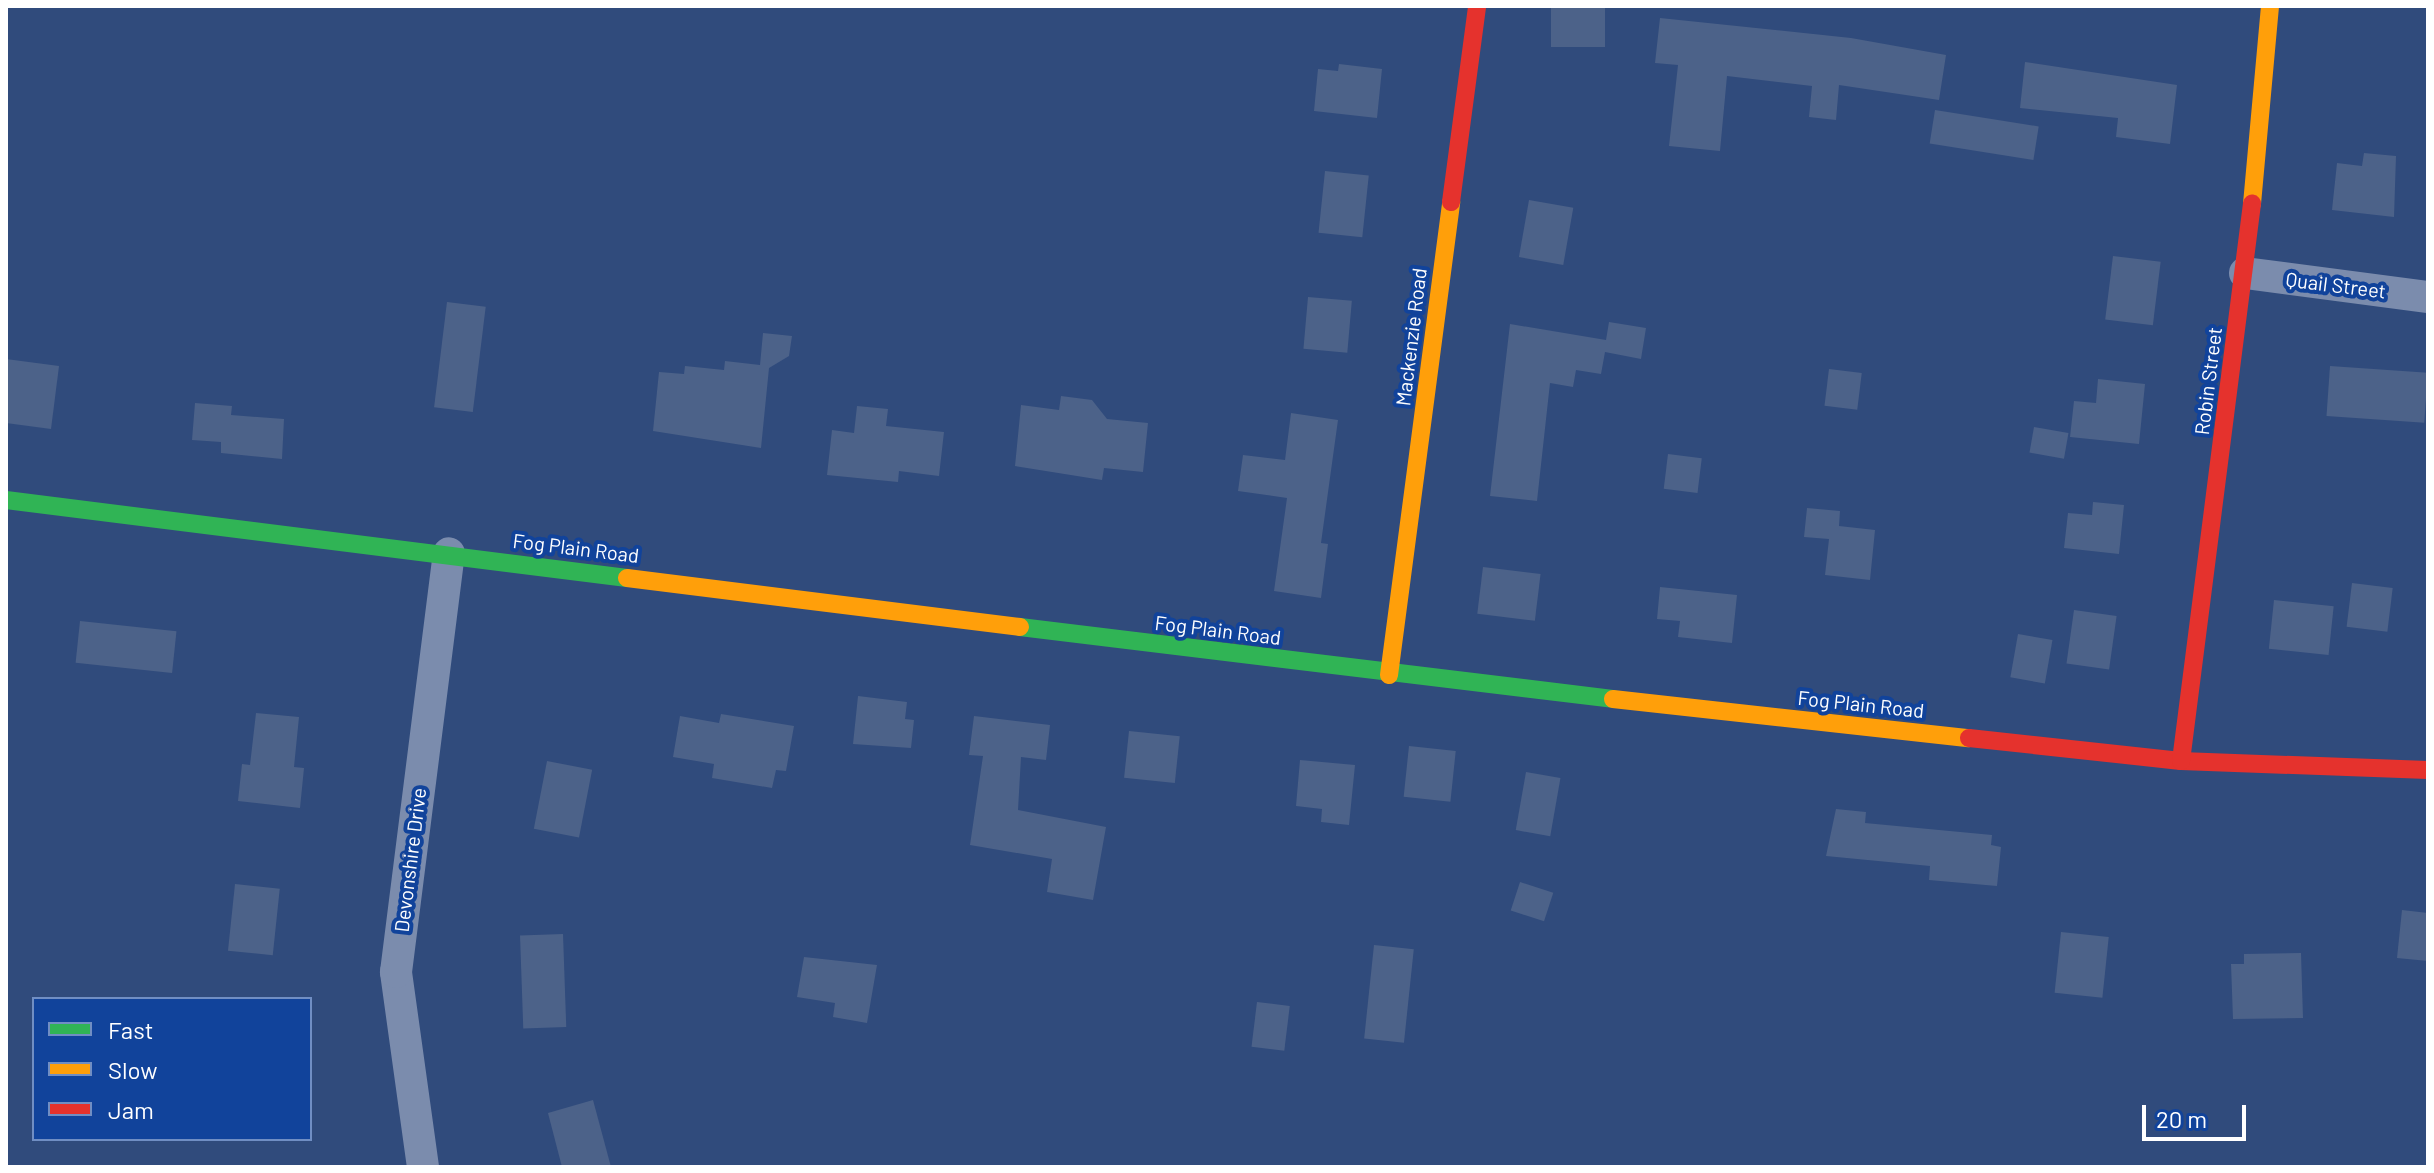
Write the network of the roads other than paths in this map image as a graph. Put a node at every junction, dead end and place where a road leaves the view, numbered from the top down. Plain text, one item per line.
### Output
1 (1477, 6) edge
2 (2262, 7) edge
3 (2245, 273) junction
4 (2428, 297) edge
5 (6, 500) edge
6 (449, 553) junction
7 (1389, 675) junction
8 (2181, 761) junction
9 (2428, 770) edge
10 (423, 1167) edge

1 - 7 street, Mackenzie Road
2 - 3 street, Robin Street
3 - 4 street, Quail Street
3 - 8 street, Robin Street
5 - 6 street, Fog Plain Road
6 - 7 street, Fog Plain Road
6 - 10 street, Devonshire Drive
7 - 8 street, Fog Plain Road
8 - 9 street, Fog Plain Road

